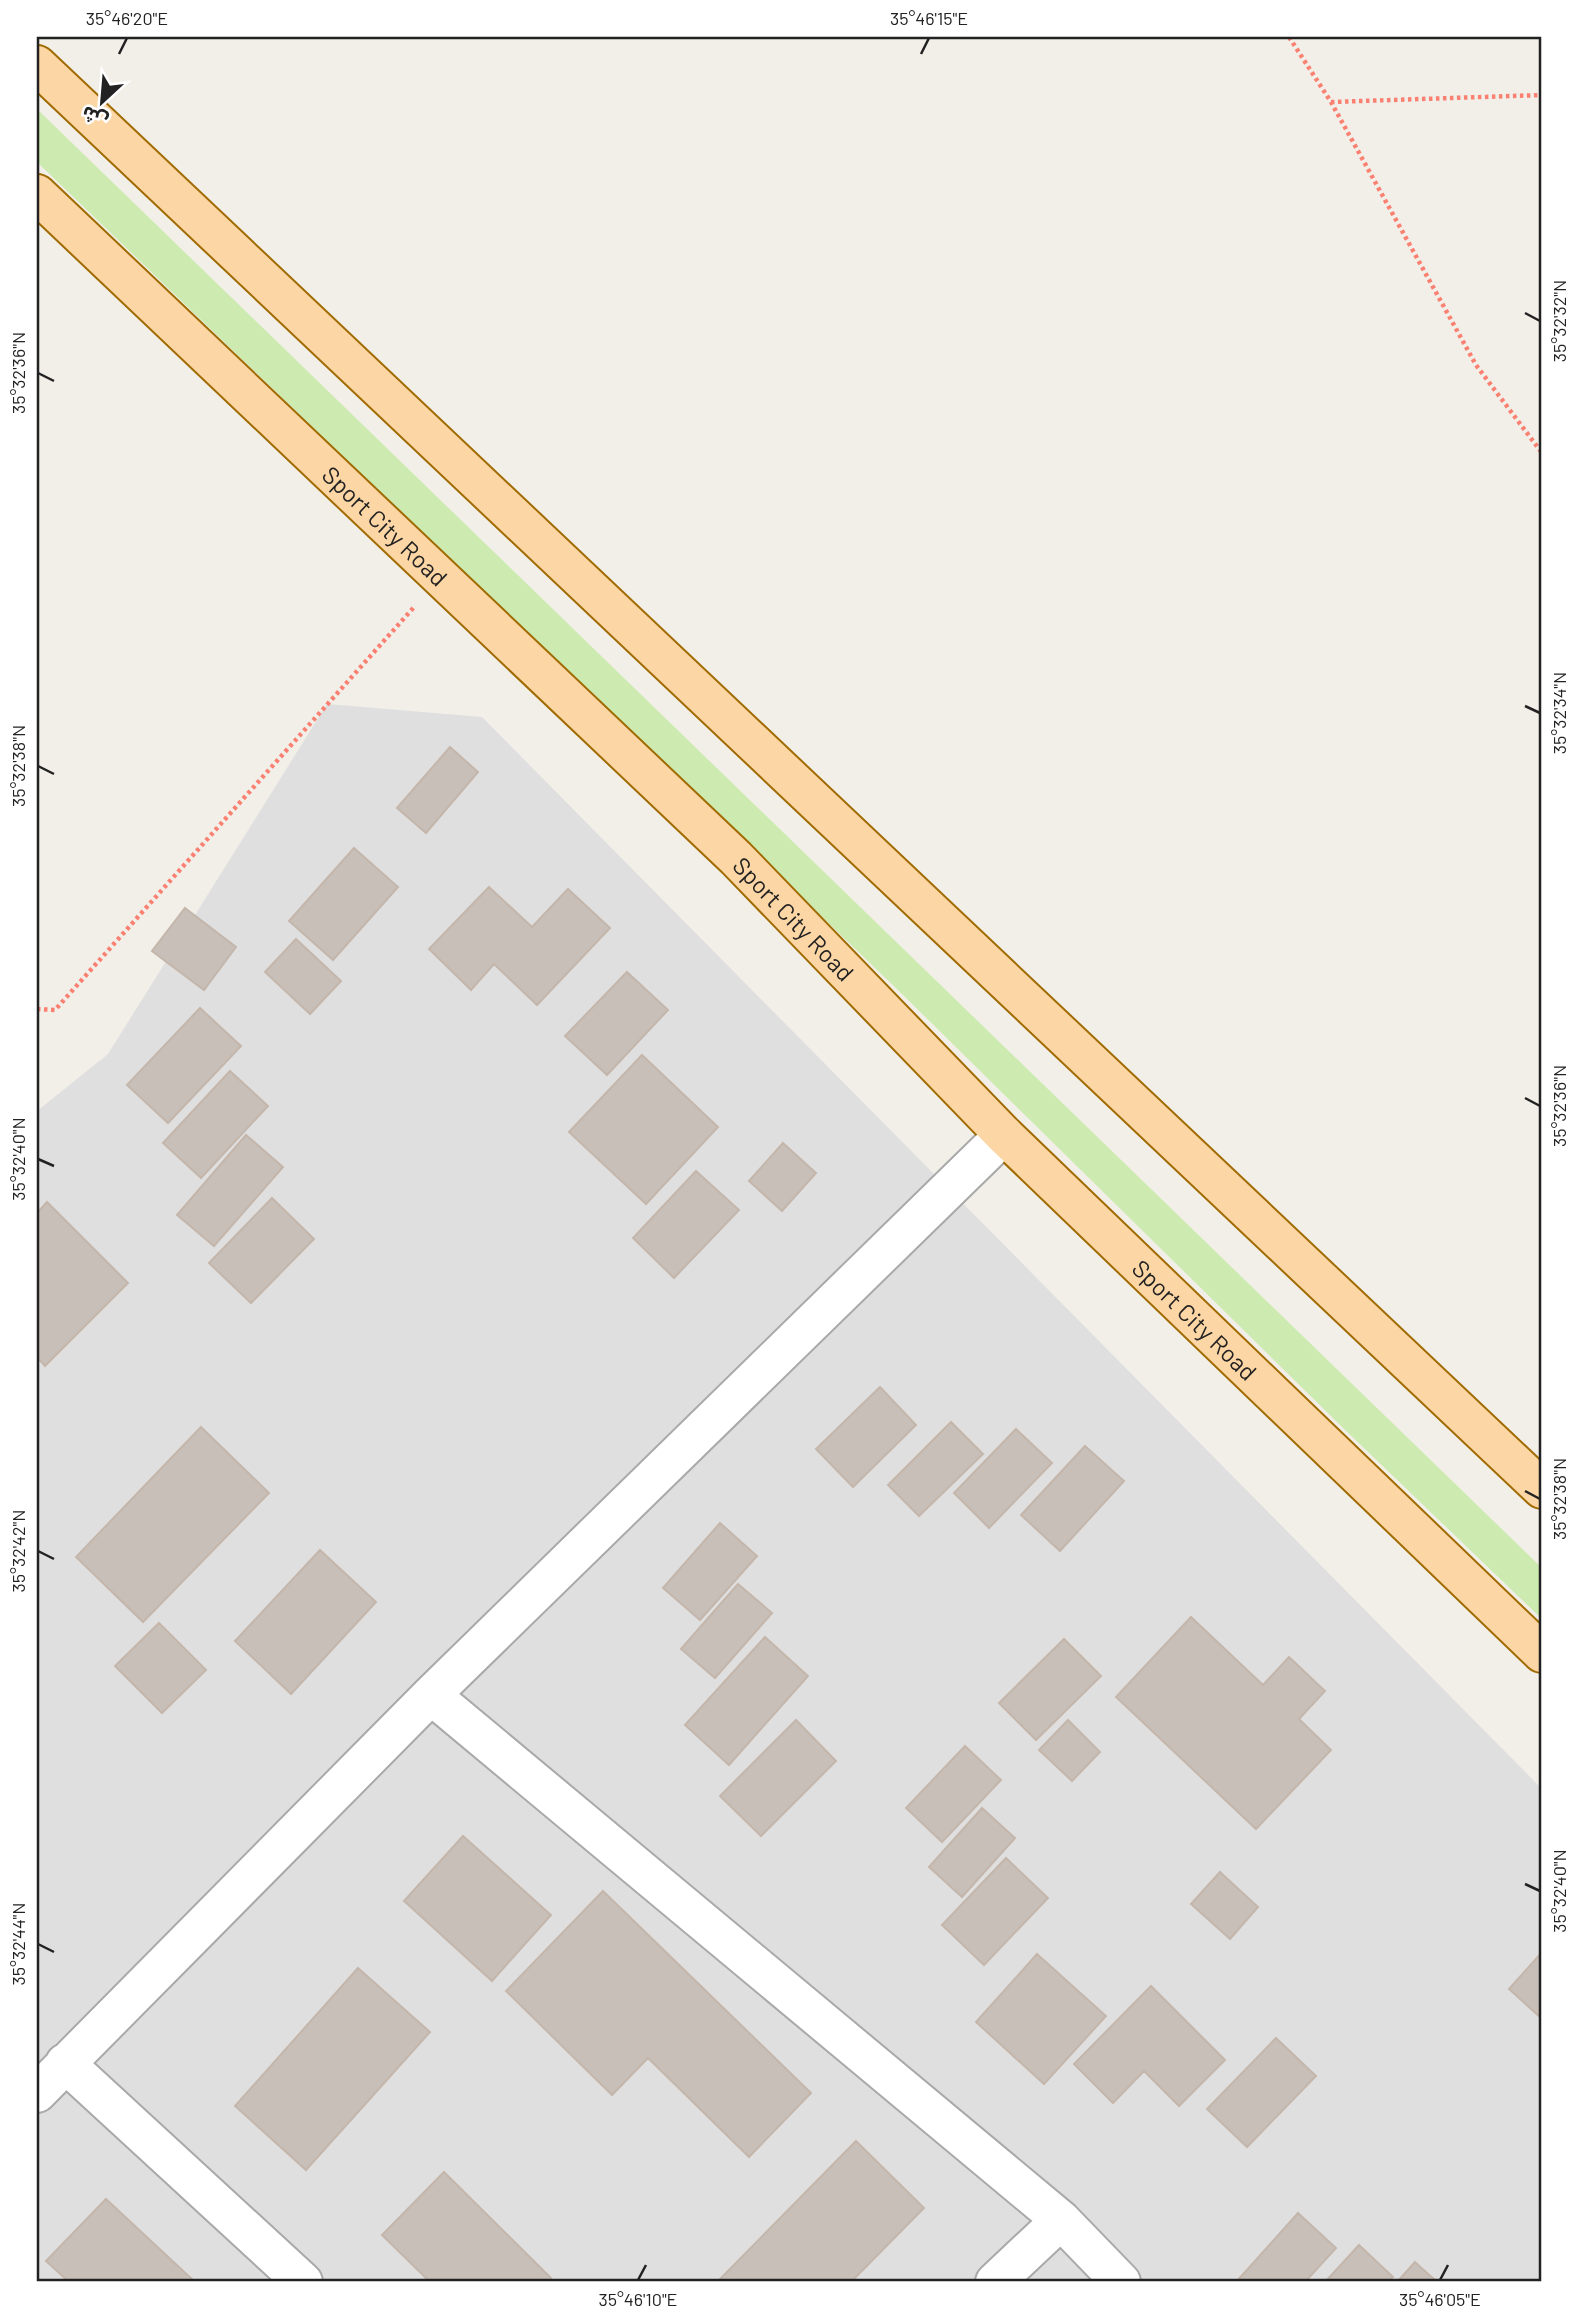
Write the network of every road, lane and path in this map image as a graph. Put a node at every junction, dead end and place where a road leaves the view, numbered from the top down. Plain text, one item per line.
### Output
1 (1289, 37) edge
2 (37, 65) edge
3 (1542, 95) edge
4 (1331, 102) junction
5 (37, 194) edge
6 (1542, 453) edge
7 (440, 577) junction
8 (37, 1009) edge
9 (1004, 1135) junction
10 (1542, 1489) edge
11 (1542, 1653) edge
12 (431, 1695) junction
13 (65, 2063) junction
14 (37, 2093) edge
15 (1061, 2220) junction
16 (303, 2282) edge
17 (995, 2282) edge
18 (1121, 2282) edge

1 - 4 path
2 - 10 main road
3 - 4 path
4 - 6 path
5 - 7 main road, Sport City Road
7 - 8 path
7 - 9 main road, Sport City Road
9 - 11 main road, Sport City Road
9 - 12 street
12 - 13 street
12 - 15 street
13 - 14 street
13 - 16 street
15 - 17 street
15 - 18 street

